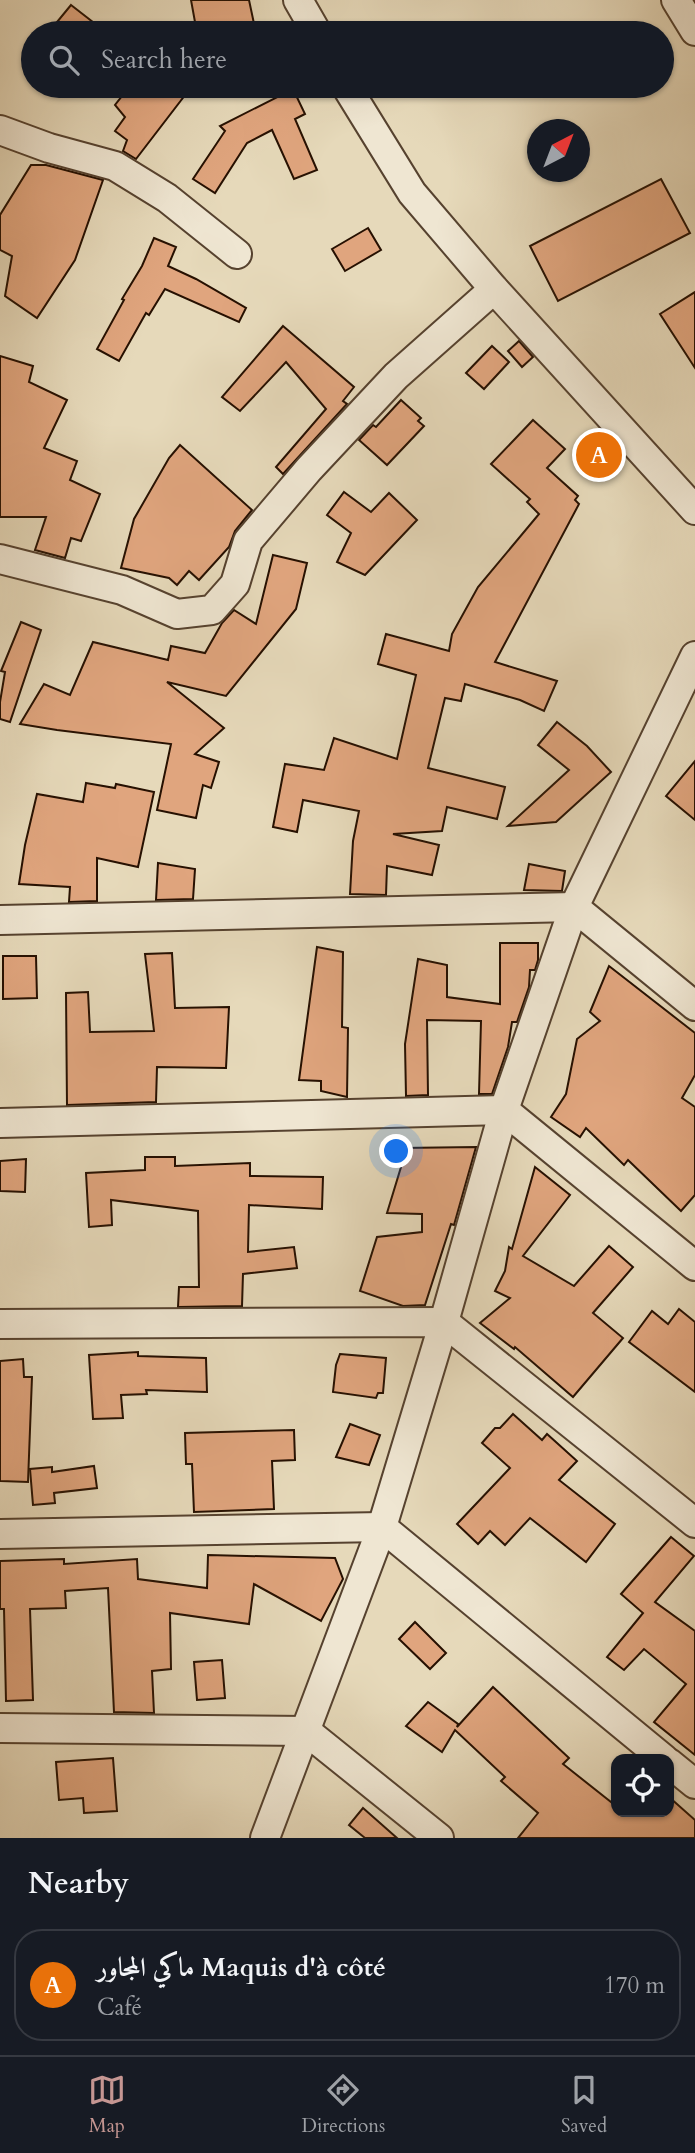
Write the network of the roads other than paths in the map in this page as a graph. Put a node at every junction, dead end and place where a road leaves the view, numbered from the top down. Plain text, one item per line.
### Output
1 (299, 0) edge
2 (676, 0) edge
3 (310, 21) edge
4 (695, 31) edge
5 (353, 98) edge
6 (0, 130) edge
7 (237, 254) dead end
8 (494, 289) junction
9 (695, 510) edge
10 (0, 559) edge
11 (695, 656) edge
12 (574, 907) junction
13 (0, 920) edge
14 (695, 1006) edge
15 (504, 1111) junction
16 (0, 1123) edge
17 (695, 1266) edge
18 (444, 1322) junction
19 (0, 1324) edge
20 (695, 1523) edge
21 (382, 1527) junction
22 (0, 1534) edge
23 (0, 1728) edge
24 (306, 1731) junction
25 (658, 1754) edge
26 (674, 1767) edge
27 (695, 1784) edge
28 (265, 1838) edge
29 (439, 1838) edge

1 - 3 street
2 - 4 street
5 - 8 street
6 - 7 street
8 - 9 street
8 - 10 street
11 - 12 street
12 - 13 street
12 - 14 street
12 - 15 street
15 - 16 street
15 - 17 street
15 - 18 street
18 - 19 street
18 - 20 street
18 - 21 street
21 - 22 street
21 - 24 street
21 - 25 street
23 - 24 street
24 - 28 street
24 - 29 street
26 - 27 street

